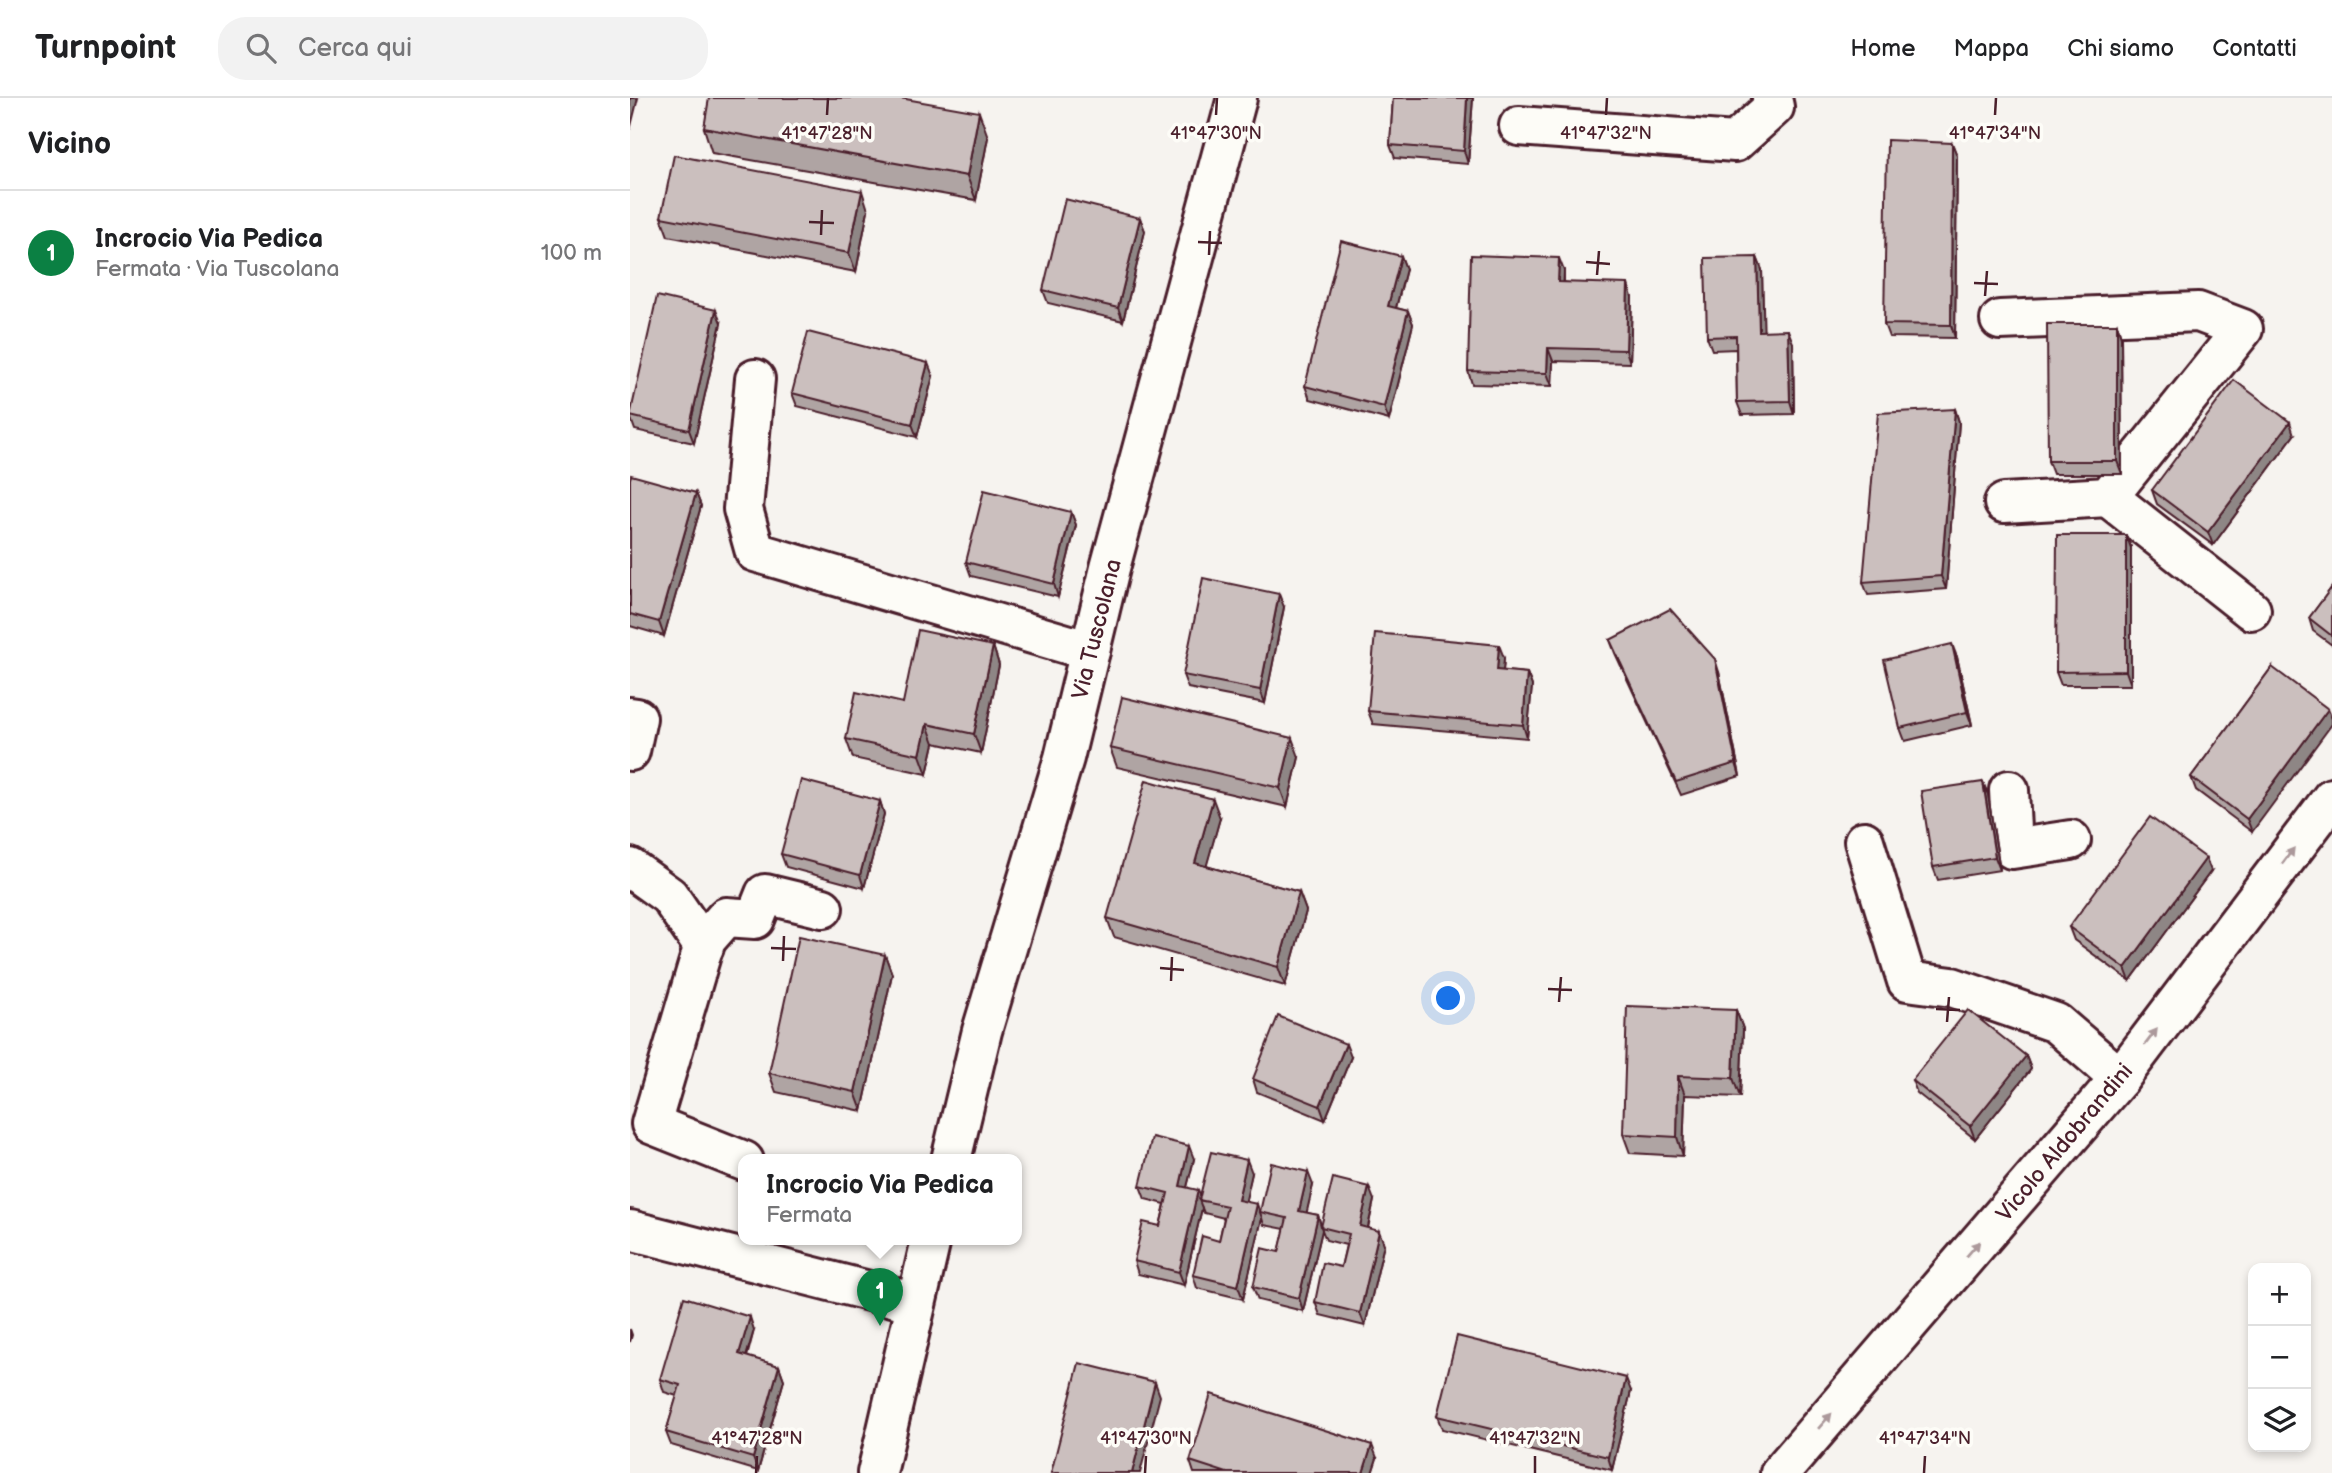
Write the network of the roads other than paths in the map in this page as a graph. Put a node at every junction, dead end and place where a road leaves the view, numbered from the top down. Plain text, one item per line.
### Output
1 (1237, 98) edge
2 (1772, 98) edge
3 (1519, 126) dead end
4 (2000, 320) dead end
5 (755, 379) dead end
6 (2108, 497) junction
7 (2004, 503) dead end
8 (2251, 610) dead end
9 (1090, 651) junction
10 (630, 717) edge
11 (630, 751) edge
12 (2010, 790) dead end
13 (2332, 798) edge
14 (2071, 840) dead end
15 (1864, 841) dead end
16 (630, 868) edge
17 (823, 908) dead end
18 (704, 947) junction
19 (2120, 1078) junction
20 (952, 1154) edge
21 (738, 1159) edge
22 (630, 1230) edge
23 (930, 1245) edge
24 (763, 1251) edge
25 (916, 1303) junction
26 (877, 1473) edge
27 (1780, 1473) edge

1 - 9 main road, Via Tuscolana
2 - 3 main road
4 - 6 main road
5 - 9 main road
6 - 7 main road
6 - 8 main road
9 - 20 main road, Via Tuscolana
10 - 11 main road
12 - 14 main road
19 -> 13 main road, Vicolo Aldobrandini
15 - 19 main road
16 - 18 main road
17 - 18 main road
18 - 21 main road
27 -> 19 main road, Vicolo Aldobrandini
22 - 24 main road
23 - 25 main road
24 - 25 main road
25 - 26 main road

